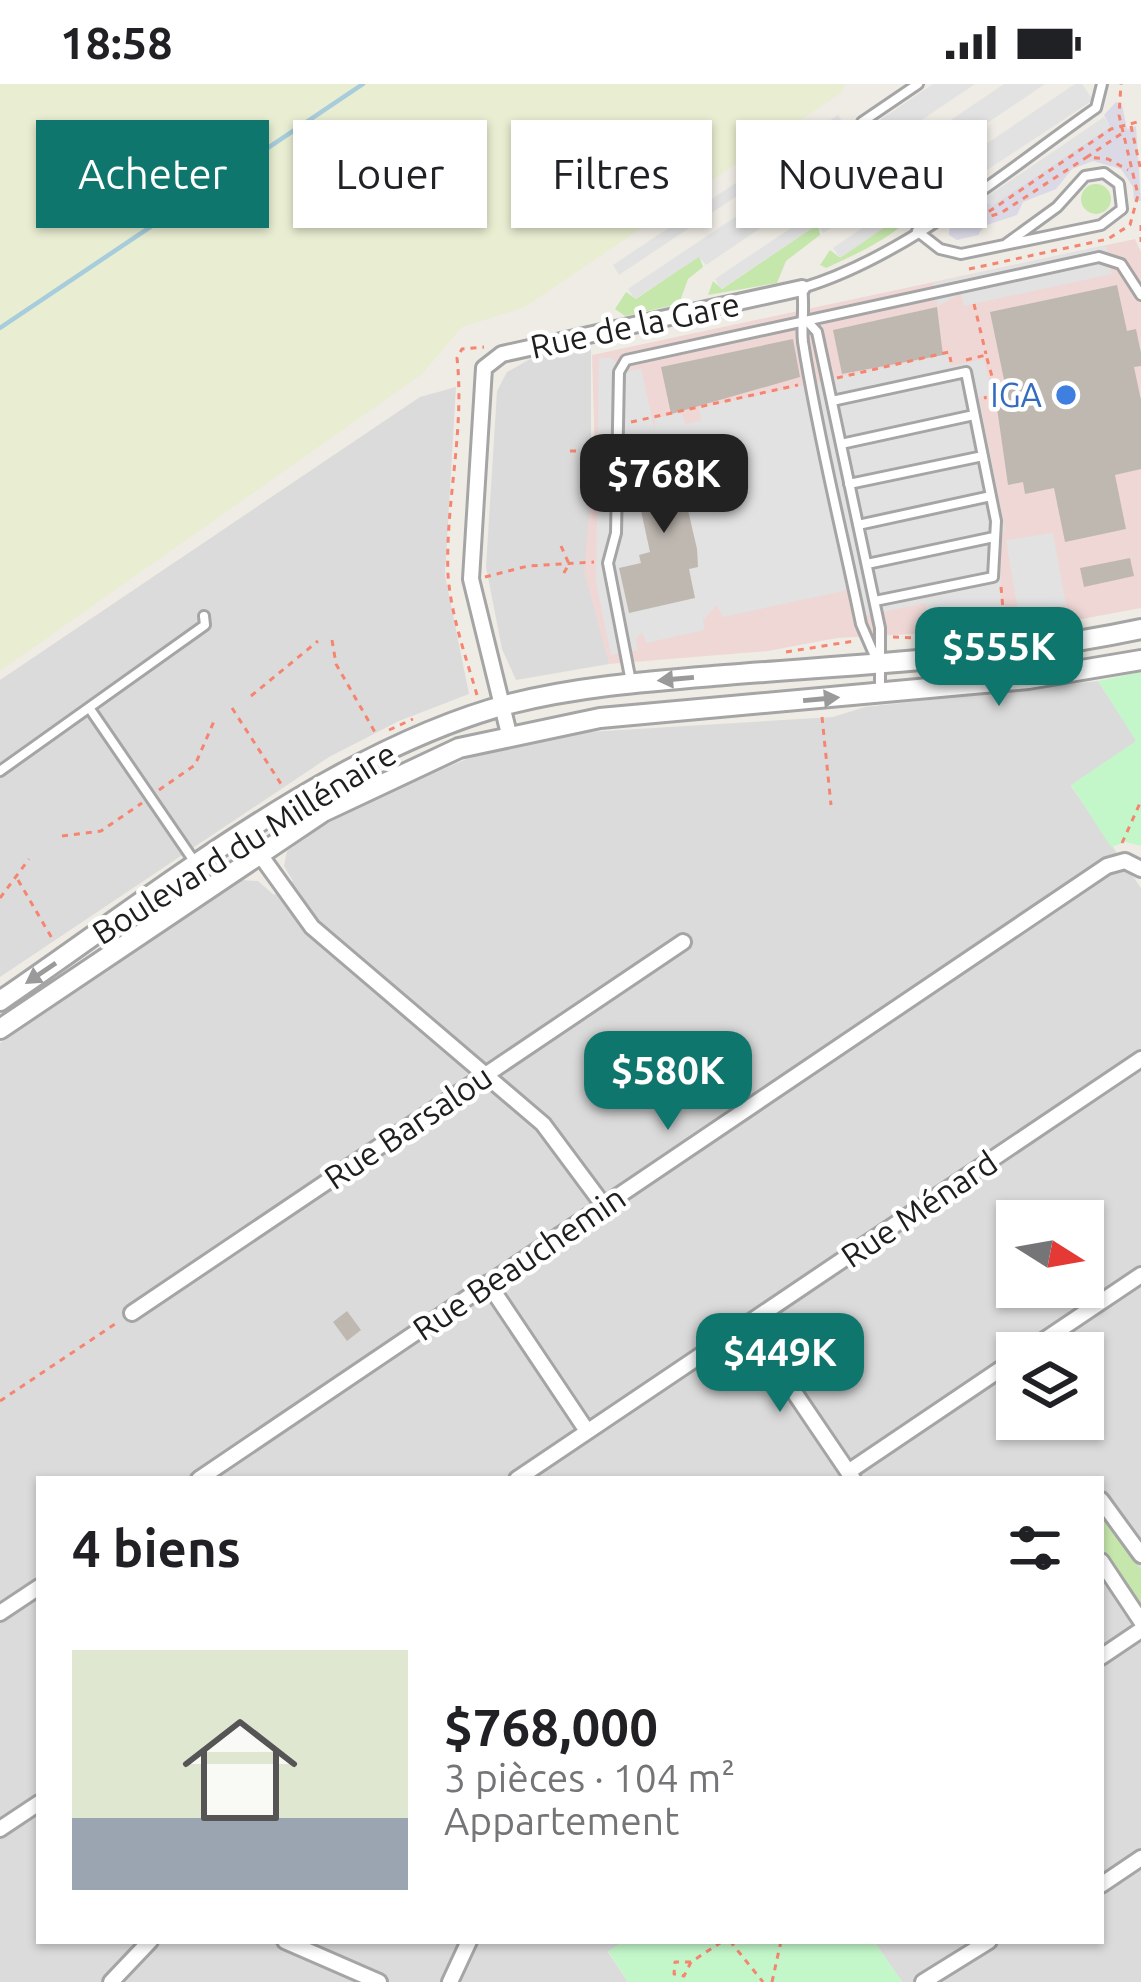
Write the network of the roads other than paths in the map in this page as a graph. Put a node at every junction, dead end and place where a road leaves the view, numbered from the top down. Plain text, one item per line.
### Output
1 (918, 84) edge
2 (1102, 84) edge
3 (865, 120) edge
4 (987, 183) edge
5 (921, 228) edge
6 (917, 231) junction
7 (1006, 244) junction
8 (802, 288) junction
9 (1141, 295) edge
10 (807, 321) junction
11 (832, 401) junction
12 (974, 415) junction
13 (841, 444) junction
14 (982, 456) junction
15 (849, 484) junction
16 (991, 496) junction
17 (858, 525) junction
18 (994, 537) junction
19 (867, 565) junction
20 (874, 601) junction
21 (204, 616) dead end
22 (1141, 629) edge
23 (1141, 660) edge
24 (878, 662) junction
25 (631, 683) junction
26 (880, 694) junction
27 (503, 706) junction
28 (90, 709) junction
29 (509, 734) junction
30 (0, 770) edge
31 (246, 835) junction
32 (258, 854) junction
33 (198, 868) junction
34 (1141, 869) edge
35 (683, 942) dead end
36 (2, 994) edge
37 (0, 1029) edge
38 (1141, 1059) edge
39 (486, 1075) junction
40 (604, 1206) junction
41 (1141, 1275) edge
42 (488, 1283) junction
43 (133, 1312) road end
44 (748, 1324) junction
45 (1056, 1332) edge
46 (996, 1373) edge
47 (587, 1431) junction
48 (203, 1476) edge
49 (521, 1476) edge
50 (850, 1476) edge
51 (1104, 1504) edge
52 (1141, 1555) edge
53 (1104, 1566) edge
54 (36, 1589) edge
55 (0, 1613) edge
56 (1141, 1621) edge
57 (1141, 1630) edge
58 (1104, 1655) edge
59 (36, 1805) edge
60 (0, 1829) edge
61 (1141, 1858) edge
62 (1104, 1883) edge
63 (147, 1944) edge
64 (292, 1944) edge
65 (468, 1944) edge
66 (984, 1944) edge
67 (111, 1982) edge
68 (379, 1982) edge
69 (450, 1982) edge
70 (923, 1982) edge

1 - 3 lane
2 - 4 lane
5 - 6 lane
6 - 7 lane
6 - 8 lane
7 - 7 lane
8 - 10 lane
8 - 27 street, Rue de la Gare
9 - 10 lane
10 - 11 lane
10 - 24 lane
10 - 25 lane
11 - 12 lane
11 - 13 lane
12 - 13 lane
12 - 14 lane
13 - 15 lane
14 - 15 lane
14 - 16 lane
15 - 17 lane
16 - 17 lane
16 - 18 lane
17 - 19 lane
18 - 19 lane
18 - 20 lane
19 - 20 lane
20 - 24 lane
21 - 28 lane
22 - 24 street, Boulevard du Millénaire
23 - 26 street, Boulevard du Millénaire
24 -> 25 street, Boulevard du Millénaire
24 - 26 lane
25 - 27 street, Boulevard du Millénaire
29 -> 26 street, Boulevard du Millénaire
27 - 29 street, Rue de la Gare
27 - 31 street, Boulevard du Millénaire
28 - 30 lane
28 - 33 lane
29 - 32 street, Boulevard du Millénaire
31 - 32 street
31 - 33 street, Boulevard du Millénaire
32 - 37 street, Boulevard du Millénaire
32 - 39 street
33 -> 36 street, Boulevard du Millénaire
34 - 40 street, Rue Beauchemin
35 - 39 street, Rue Barsalou
38 - 44 street, Rue Ménard
39 - 40 street
39 - 43 street, Rue Barsalou
40 - 42 street, Rue Beauchemin
41 - 45 street
42 - 47 street
42 - 48 street, Rue Beauchemin
44 - 47 street, Rue Ménard
44 - 50 street
46 - 50 street
47 - 49 street, Rue Ménard
51 - 52 street
53 - 56 street
54 - 55 street
57 - 58 street
59 - 60 street
61 - 62 street
63 - 67 street
64 - 68 street
65 - 69 street
66 - 70 street

